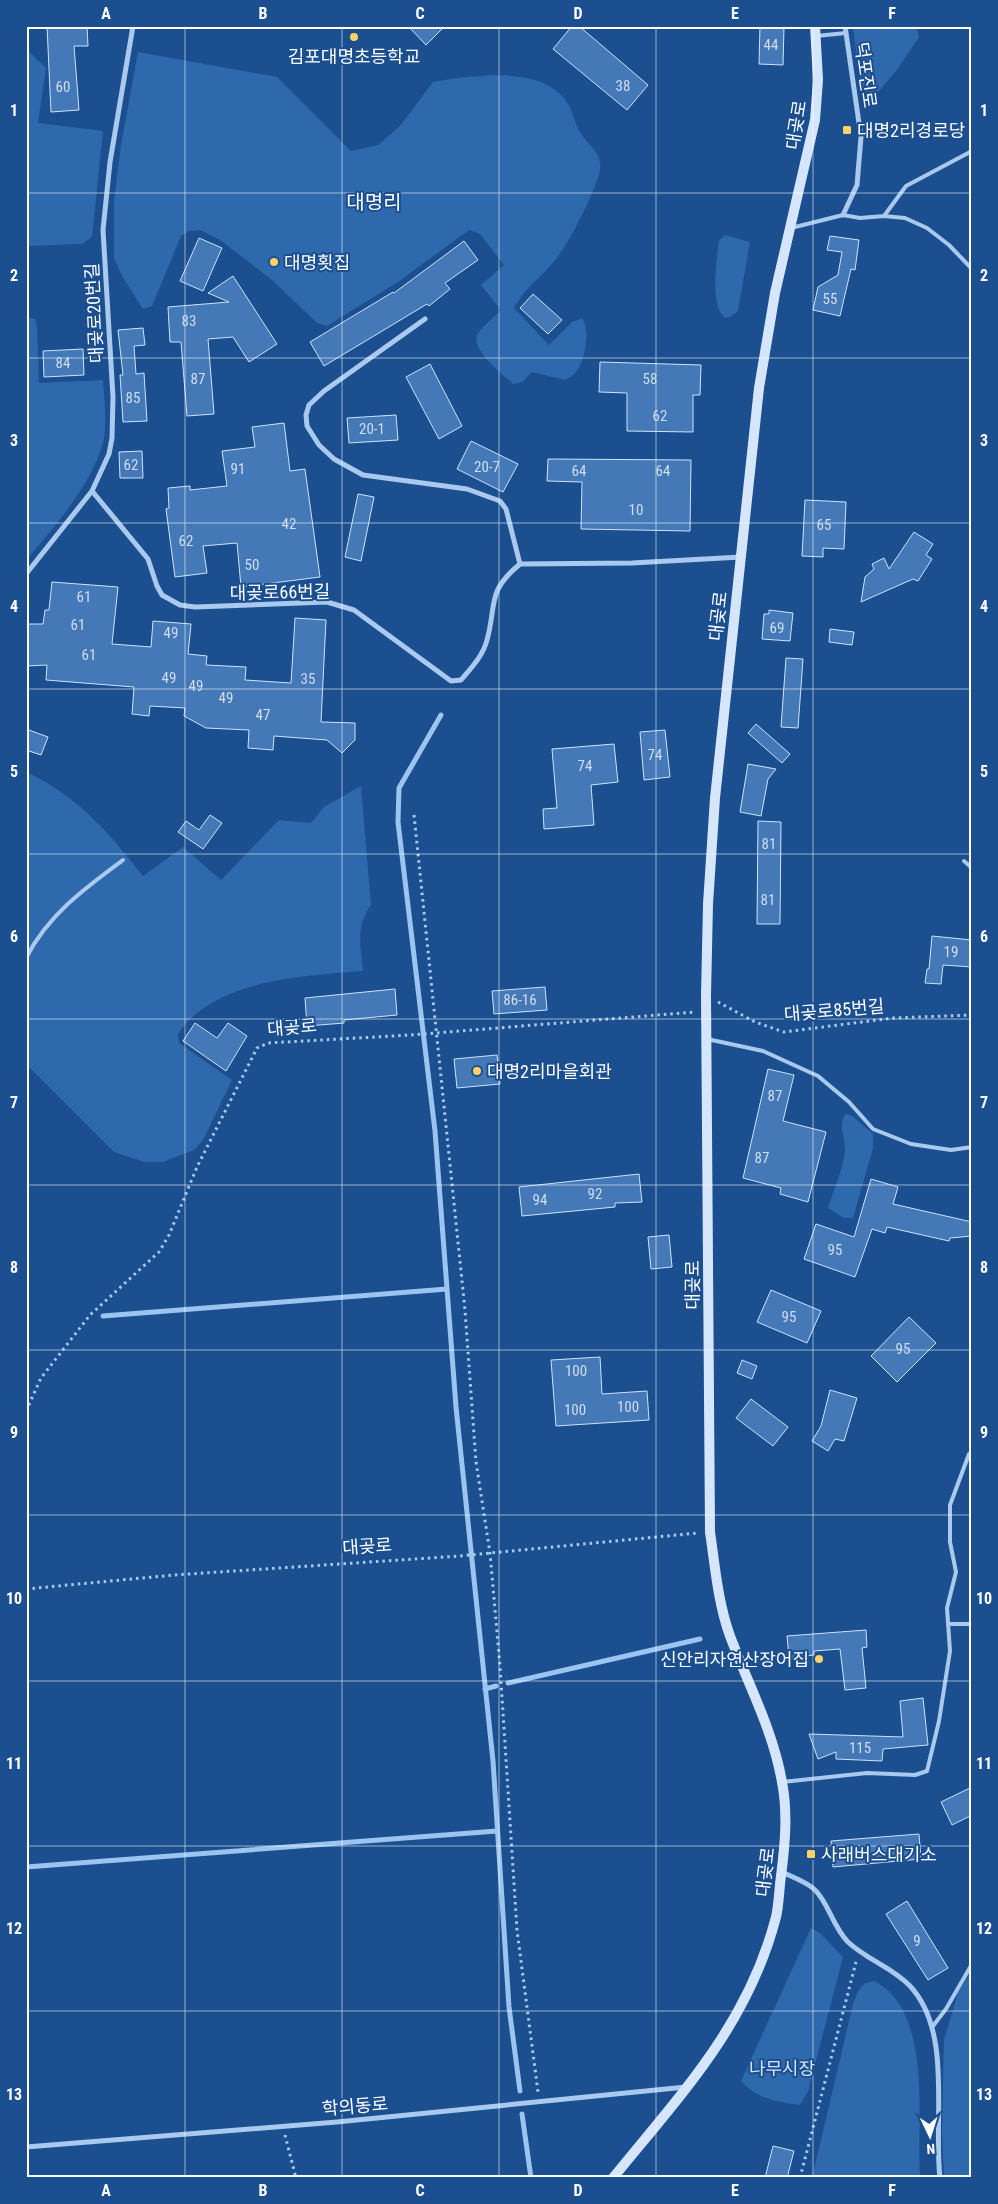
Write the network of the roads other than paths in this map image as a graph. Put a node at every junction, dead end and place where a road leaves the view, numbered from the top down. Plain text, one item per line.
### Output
1 (133, 26) edge
2 (845, 26) edge
3 (815, 31) edge
4 (846, 33) junction
5 (972, 151) edge
6 (843, 215) junction
7 (884, 216) junction
8 (789, 228) junction
9 (972, 268) edge
10 (425, 319) dead end
11 (92, 491) junction
12 (741, 557) junction
13 (520, 564) junction
14 (26, 574) edge
15 (123, 860) dead end
16 (964, 861) dead end
17 (972, 868) edge
18 (26, 958) edge
19 (707, 1039) junction
20 (972, 1147) edge
21 (969, 1454) dead end
22 (948, 1624) junction
23 (972, 1624) edge
24 (782, 1782) junction
25 (782, 1872) junction
26 (972, 1964) edge
27 (933, 2026) junction
28 (686, 2087) junction
29 (26, 2147) edge
30 (613, 2178) edge
31 (940, 2178) edge

1 - 11 street, 대곶로20번길
2 - 4 street, 덕포진로
3 - 4 lane
3 - 8 street, 대곶로
4 - 6 street, 덕포진로
5 - 7 lane
6 - 7 lane
6 - 8 lane
7 - 9 lane
8 - 12 street, 대곶로
10 - 13 street
11 - 13 street, 대곶로66번길
11 - 14 street, 대곶로20번길
12 - 13 street
12 - 19 street, 대곶로
15 - 18 lane
16 - 17 lane
19 - 20 lane
19 - 24 street, 대곶로
21 - 22 lane
22 - 23 lane
22 - 24 lane
24 - 25 street, 대곶로
25 - 27 street
25 - 28 street, 대곶로
26 - 27 lane
27 - 31 street
28 - 29 street, 학의동로
28 - 30 street, 대곶로

